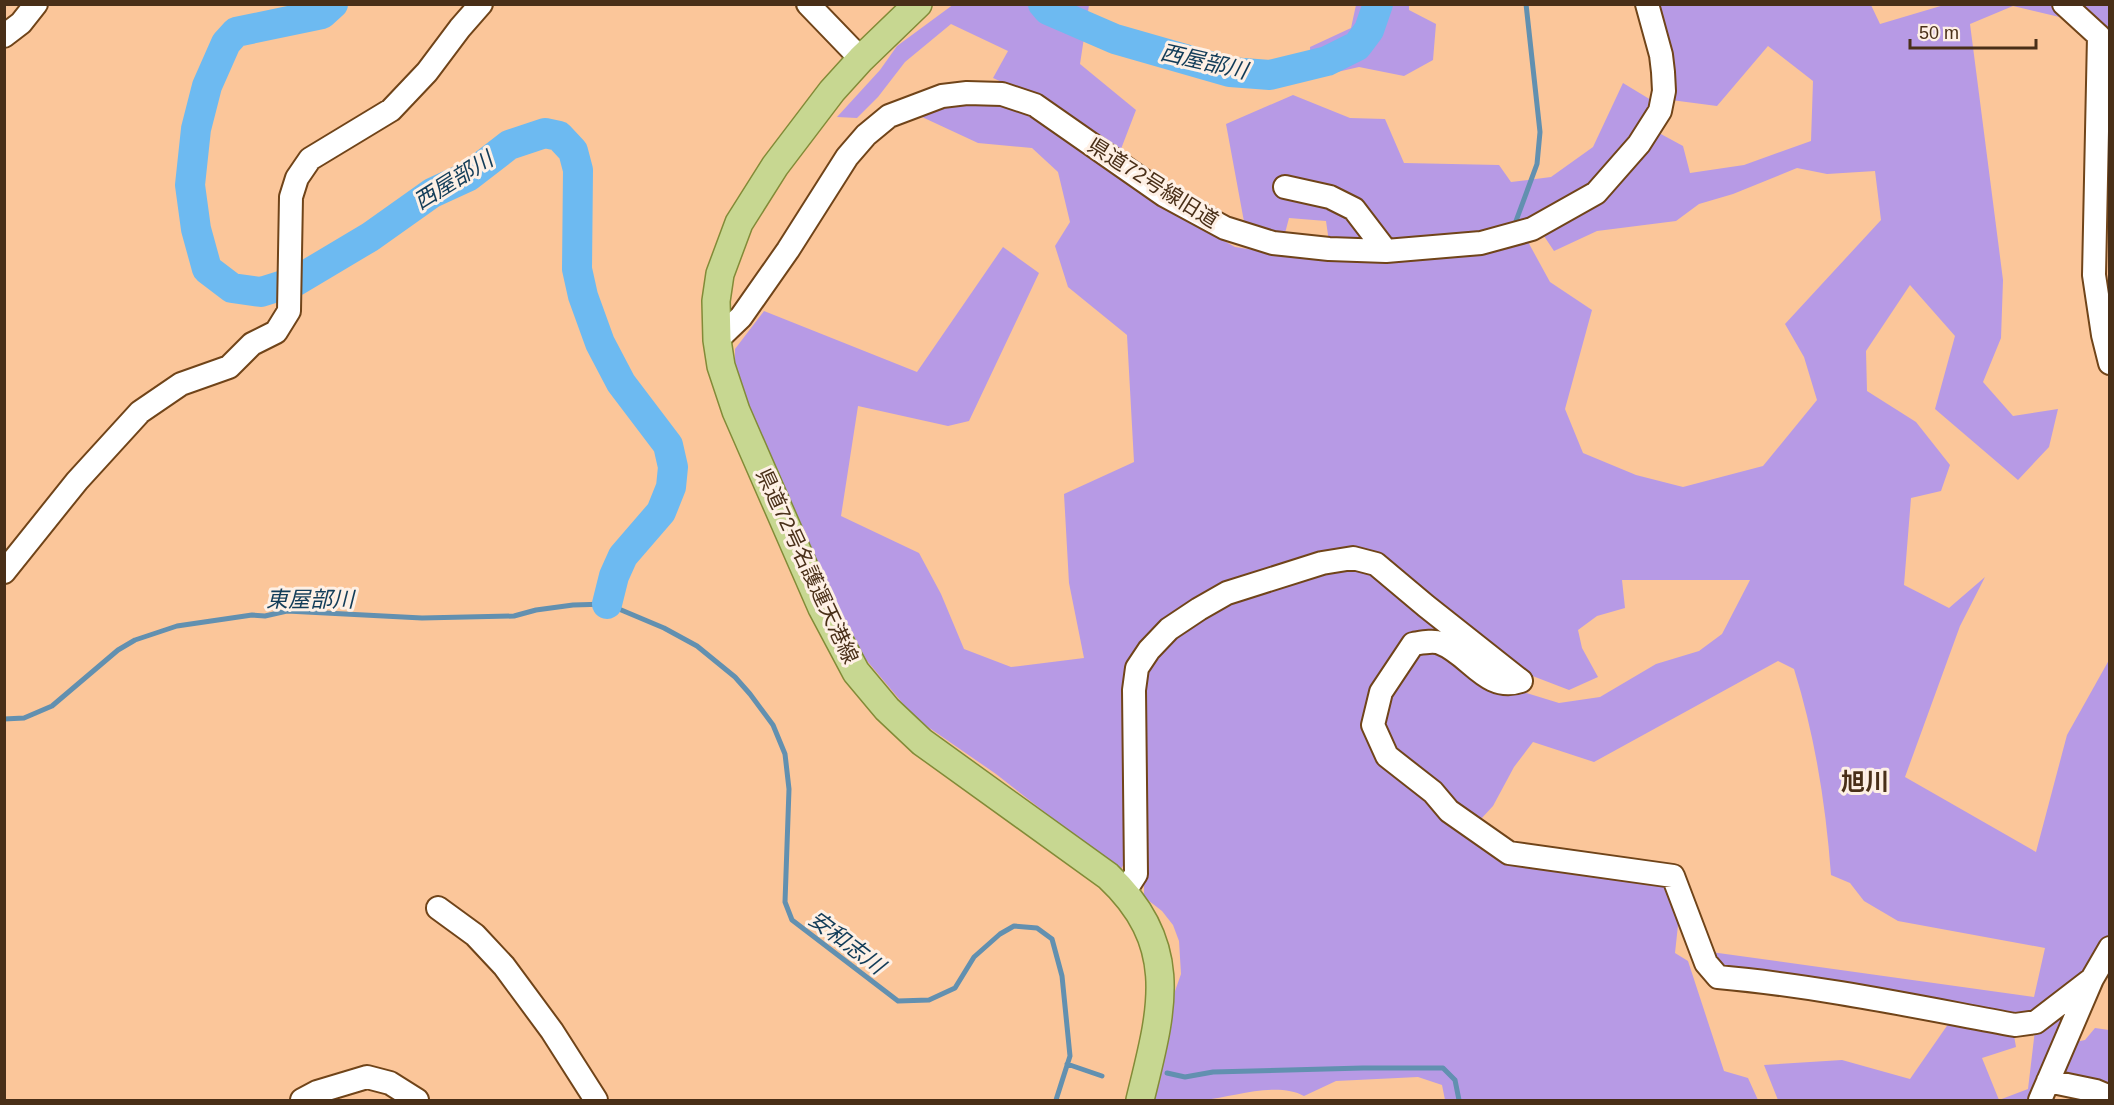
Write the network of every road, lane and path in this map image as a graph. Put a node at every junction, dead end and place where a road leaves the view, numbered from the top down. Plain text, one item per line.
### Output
1 (36, 4) edge
2 (481, 4) edge
3 (808, 4) edge
4 (1647, 4) edge
5 (2064, 4) edge
6 (915, 7) edge
7 (4, 36) edge
8 (861, 59) junction
9 (1285, 187) dead end
10 (1386, 251) junction
11 (717, 340) junction
12 (2109, 363) edge
13 (15, 547) edge
14 (4, 572) edge
15 (1125, 891) junction
16 (438, 908) dead end
17 (2109, 948) edge
18 (2092, 979) junction
19 (2044, 1091) edge
20 (2109, 1097) edge
21 (302, 1101) edge
22 (417, 1101) edge
23 (596, 1101) edge
24 (1140, 1101) edge

1 - 7 street
2 - 13 street
3 - 8 street
4 - 10 street, 県道72号線旧道
5 - 12 street
6 - 8 main road, 県道72号名護運天港線
8 - 11 main road, 県道72号名護運天港線
9 - 10 street
10 - 11 street, 県道72号線旧道
11 - 15 main road, 県道72号名護運天港線
13 - 14 street
15 - 18 street
15 - 24 main road, 県道72号名護運天港線
16 - 23 street
17 - 18 street
18 - 19 street
19 - 20 street
21 - 22 street

